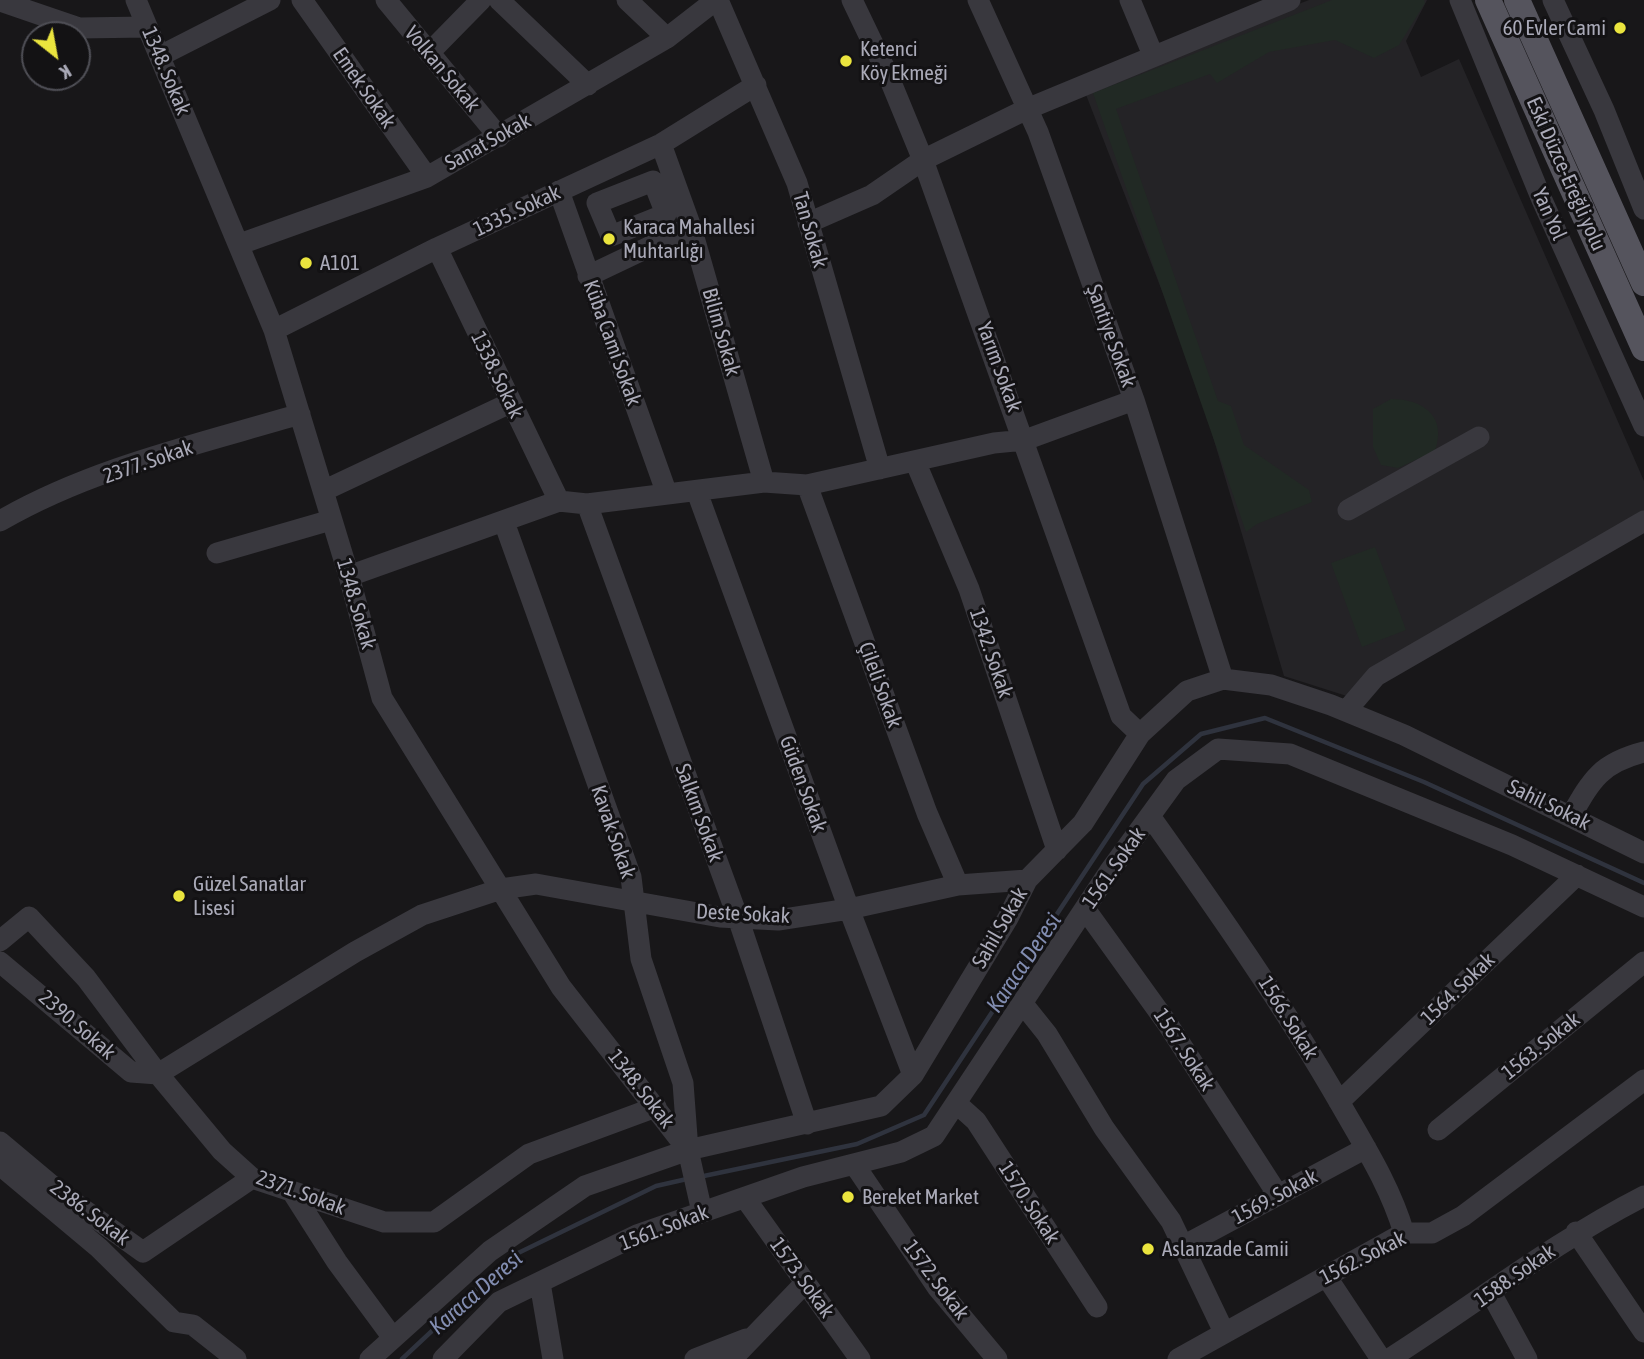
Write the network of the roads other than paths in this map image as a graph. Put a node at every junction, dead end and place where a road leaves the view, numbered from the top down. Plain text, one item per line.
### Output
1 (136, 0) edge
2 (270, 0) edge
3 (302, 0) edge
4 (386, 0) edge
5 (481, 0) edge
6 (499, 0) edge
7 (627, 0) edge
8 (717, 0) edge
9 (852, 0) edge
10 (978, 0) edge
11 (1130, 0) edge
12 (1460, 0) edge
13 (1546, 0) edge
14 (1553, 0) edge
15 (0, 1) edge
16 (1280, 2) edge
17 (1519, 5) edge
18 (1492, 10) edge
19 (147, 27) junction
20 (1474, 33) junction
21 (667, 38) junction
22 (429, 53) junction
23 (1153, 55) junction
24 (160, 56) junction
25 (588, 85) junction
26 (756, 85) junction
27 (1027, 109) junction
28 (499, 137) junction
29 (661, 144) junction
30 (923, 160) junction
31 (614, 166) junction
32 (426, 177) junction
33 (559, 191) junction
34 (623, 193) junction
35 (669, 196) junction
36 (1644, 209) edge
37 (604, 219) junction
38 (808, 223) junction
39 (634, 226) junction
40 (691, 227) junction
41 (573, 234) junction
42 (240, 244) junction
43 (1636, 244) edge
44 (437, 248) junction
45 (642, 250) junction
46 (588, 276) junction
47 (1644, 283) edge
48 (274, 330) junction
49 (1644, 348) edge
50 (1134, 400) junction
51 (510, 403) junction
52 (300, 414) junction
53 (1644, 426) edge
54 (1479, 437) dead end
55 (1025, 440) junction
56 (915, 461) junction
57 (880, 469) junction
58 (764, 482) junction
59 (807, 485) junction
60 (323, 491) junction
61 (697, 492) junction
62 (667, 494) junction
63 (559, 501) junction
64 (587, 504) junction
65 (1348, 510) dead end
66 (331, 520) junction
67 (0, 521) edge
68 (1644, 521) edge
69 (504, 522) junction
70 (218, 553) dead end
71 (349, 576) junction
72 (1223, 679) junction
73 (1346, 711) junction
74 (1140, 734) junction
75 (1644, 752) edge
76 (1150, 816) junction
77 (1571, 816) junction
78 (1057, 850) junction
79 (1644, 853) edge
80 (1577, 875) junction
81 (1027, 880) junction
82 (958, 885) junction
83 (501, 889) junction
84 (634, 902) junction
85 (1644, 906) edge
86 (849, 909) junction
87 (1085, 909) junction
88 (738, 918) junction
89 (0, 941) edge
90 (0, 962) edge
91 (1644, 962) edge
92 (1023, 1004) junction
93 (158, 1074) junction
94 (913, 1075) junction
95 (1644, 1080) edge
96 (1339, 1102) junction
97 (956, 1103) junction
98 (656, 1107) junction
99 (807, 1124) junction
100 (1438, 1130) dead end
101 (0, 1142) edge
102 (1366, 1148) junction
103 (688, 1150) junction
104 (854, 1164) junction
105 (0, 1165) edge
106 (253, 1178) junction
107 (293, 1193) junction
108 (1278, 1195) junction
109 (1644, 1196) edge
110 (744, 1198) junction
111 (702, 1212) junction
112 (1576, 1232) junction
113 (1404, 1233) junction
114 (1185, 1245) junction
115 (1326, 1276) junction
116 (540, 1283) junction
117 (806, 1283) junction
118 (1491, 1293) junction
119 (1097, 1307) dead end
120 (1224, 1332) junction
121 (1644, 1332) edge
122 (754, 1335) junction
123 (393, 1338) junction
124 (992, 1357) edge
125 (236, 1359) edge
126 (370, 1359) edge
127 (443, 1359) edge
128 (553, 1359) edge
129 (695, 1359) edge
130 (732, 1359) edge
131 (860, 1359) edge
132 (1178, 1359) edge
133 (1381, 1359) edge
134 (1389, 1359) edge
135 (1527, 1359) edge

1 - 19 street, 1348. Sokak
2 - 24 street
3 - 32 street, Emek Sokak
4 - 22 street, Volkan Sokak
5 - 22 street
6 - 25 street
7 - 21 street
8 - 21 street, Sanat Sokak
8 - 26 street, Tan Sokak
9 - 30 street, Yarım Sokak
10 - 27 street, Şantiye Sokak
11 - 23 street
12 - 20 street, Yan Yol
13 - 17 street
14 - 36 street
15 - 19 street
16 - 23 street
17 - 43 main road, Eski Düzce-Ereğli yolu
18 - 20 street
18 - 49 main road, Eski Düzce-Ereğli yolu
19 - 24 street, 1348. Sokak
20 - 53 street, Yan Yol
21 - 25 street, Sanat Sokak
22 - 28 street, Volkan Sokak
23 - 27 street
24 - 42 street, 1348. Sokak
25 - 28 street, Sanat Sokak
26 - 29 street, 1335. Sokak
26 - 38 street, Tan Sokak
27 - 30 street
27 - 50 street, Şantiye Sokak
28 - 32 street, Sanat Sokak
29 - 31 street, 1335. Sokak
29 - 35 street, Bilim Sokak
30 - 38 street
30 - 55 street, Yarım Sokak
31 - 33 street, 1335. Sokak
31 - 34 street
32 - 42 street, Sanat Sokak
33 - 41 street, Küba Cami Sokak
33 - 44 street, 1335. Sokak
34 - 35 street
34 - 37 street
35 - 39 street
35 - 40 street, Bilim Sokak
37 - 39 street
37 - 41 street
38 - 57 street, Tan Sokak
39 - 45 street
40 - 45 street
40 - 58 street, Bilim Sokak
41 - 46 street, Küba Cami Sokak
42 - 48 street, 1348. Sokak
43 - 47 main road, Eski Düzce-Ereğli yolu
44 - 48 street, 1335. Sokak
44 - 51 street, 1338. Sokak
45 - 46 street
46 - 62 street, Küba Cami Sokak
48 - 52 street, 1348. Sokak
50 - 55 street
50 - 72 street, Şantiye Sokak
51 - 60 street
51 - 63 street, 1338. Sokak
52 - 60 street, 1348. Sokak
52 - 67 street, 2377. Sokak
54 - 65 street
55 - 56 street
55 - 74 street, Yarım Sokak
56 - 57 street
56 - 78 street, 1342. Sokak
57 - 59 street
58 - 59 street
58 - 61 street
59 - 82 street, Çileli Sokak
60 - 66 street, 1348. Sokak
61 - 62 street
61 - 86 street, Güden Sokak
62 - 64 street
63 - 64 street
63 - 69 street
64 - 88 street, Salkım Sokak
66 - 70 street
66 - 71 street, 1348. Sokak
68 - 73 street
69 - 71 street
69 - 84 street, Kavak Sokak
71 - 83 street, 1348. Sokak
72 - 73 street, Sahil Sokak
72 - 74 street, Sahil Sokak
73 - 77 street, Sahil Sokak
74 - 78 street, Sahil Sokak
75 - 77 street
76 - 80 street, 1561. Sokak
76 - 87 street, 1561. Sokak
76 - 96 street, 1566. Sokak
77 - 79 street, Sahil Sokak
78 - 81 street, Sahil Sokak
80 - 85 street, 1561. Sokak
80 - 96 street, 1564. Sokak
81 - 82 street, Deste Sokak
81 - 94 street, Sahil Sokak
82 - 86 street, Deste Sokak
83 - 84 street, Deste Sokak
83 - 93 street, Deste Sokak
83 - 98 street, 1348. Sokak
84 - 88 street, Deste Sokak
84 - 103 street, Kavak Sokak
86 - 88 street, Deste Sokak
86 - 94 street, Güden Sokak
87 - 92 street, 1561. Sokak
87 - 108 street, 1567. Sokak
88 - 99 street, Salkım Sokak
89 - 93 street, 2371. Sokak
90 - 93 street, 2390. Sokak
91 - 100 street, 1563. Sokak
92 - 97 street, 1561. Sokak
92 - 114 street
93 - 106 street, 2371. Sokak
94 - 99 street, Sahil Sokak
95 - 113 street, 1562. Sokak
96 - 102 street, 1566. Sokak
97 - 104 street, 1561. Sokak
97 - 119 street, 1570. Sokak
98 - 103 street, 1348. Sokak
98 - 107 street, 2371. Sokak
99 - 103 street, Sahil Sokak
101 - 106 street, 2386. Sokak
102 - 108 street, 1569. Sokak
102 - 113 street, 1566. Sokak
103 - 111 street, Kavak Sokak
103 - 123 street, Sahil Sokak
104 - 110 street, 1561. Sokak
104 - 124 street, 1572. Sokak
105 - 125 street
106 - 107 street, 2371. Sokak
107 - 123 street
108 - 114 street, 1569. Sokak
109 - 112 street, 1588. Sokak
110 - 111 street, 1561. Sokak
110 - 117 street, 1573. Sokak
111 - 116 street, 1561. Sokak
112 - 118 street, 1588. Sokak
112 - 121 street
113 - 115 street, 1562. Sokak
114 - 120 street
115 - 120 street, 1562. Sokak
115 - 133 street
116 - 127 street, 1561. Sokak
116 - 128 street
117 - 122 street
117 - 131 street, 1573. Sokak
118 - 134 street, 1588. Sokak
118 - 135 street
120 - 132 street, 1562. Sokak
122 - 129 street
122 - 130 street
123 - 126 street, Sahil Sokak

